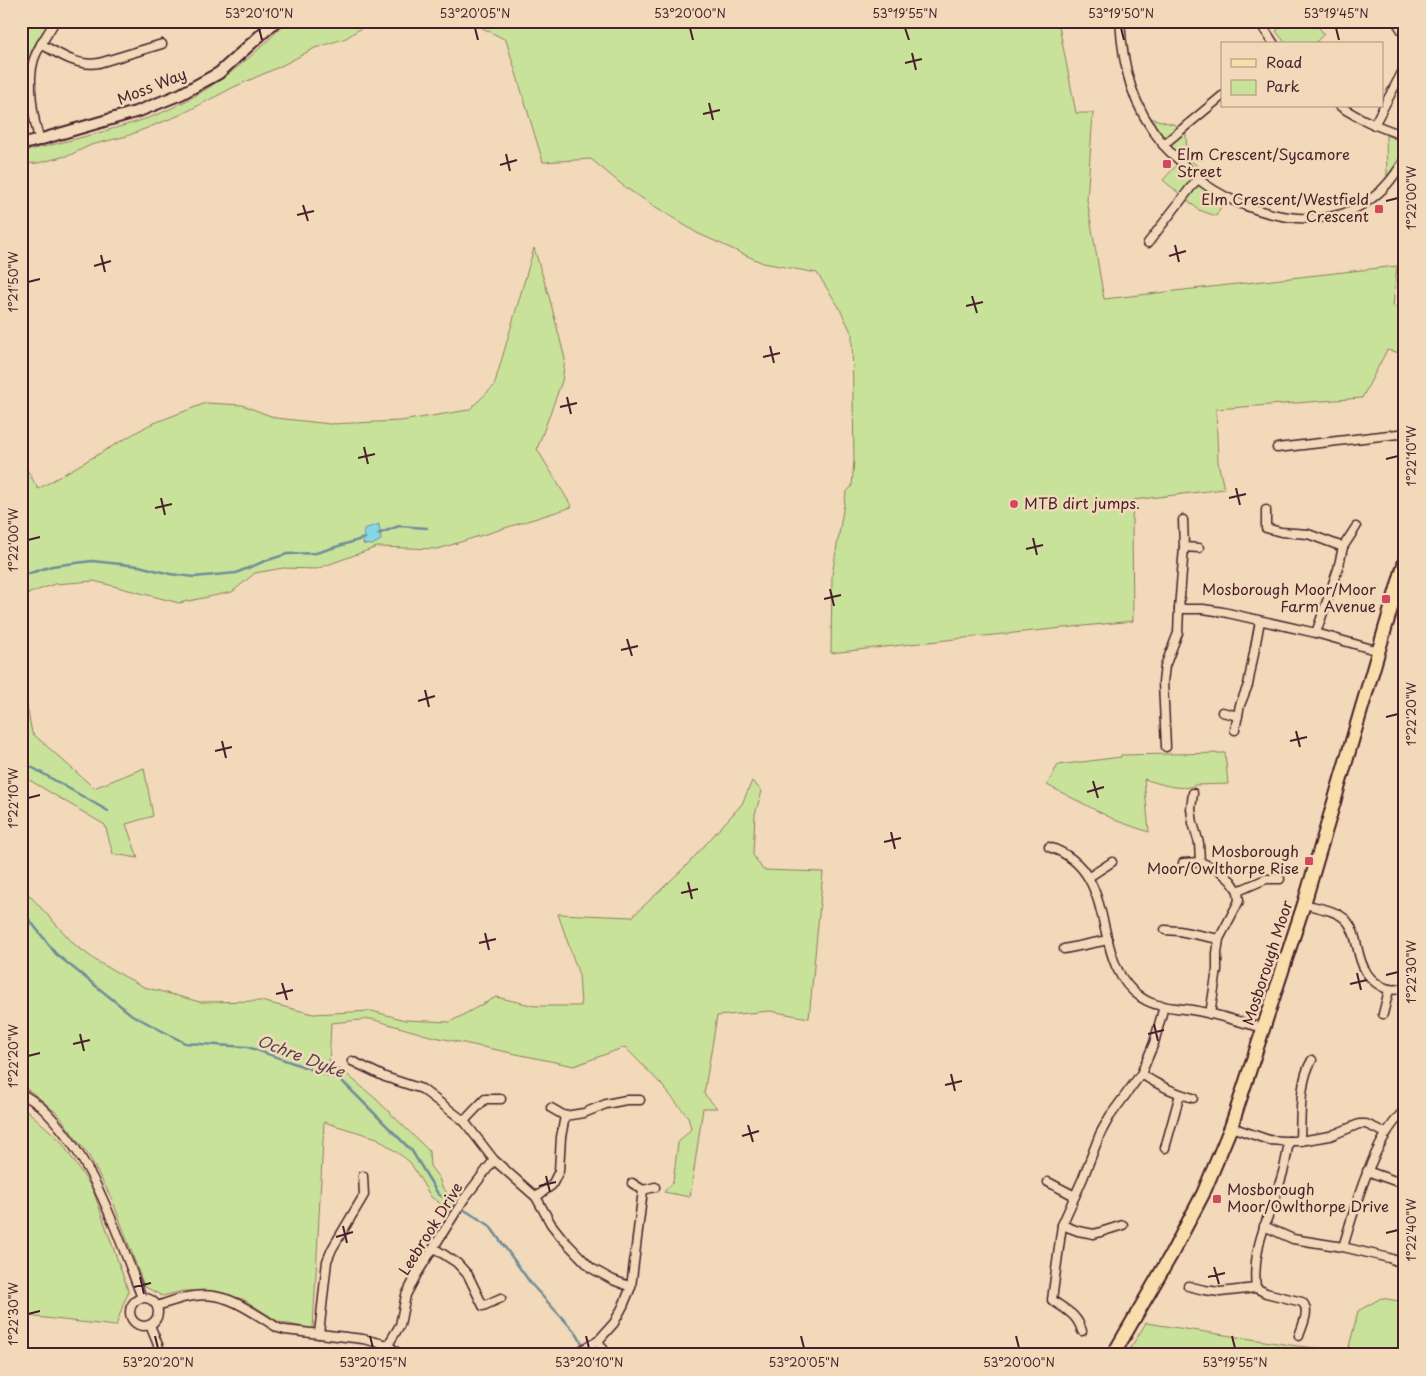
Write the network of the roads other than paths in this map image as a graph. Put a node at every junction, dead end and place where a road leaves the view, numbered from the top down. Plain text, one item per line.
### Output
1 (55, 21) edge
2 (276, 21) edge
3 (1120, 21) edge
4 (1259, 21) edge
5 (1396, 21) edge
6 (1405, 35) edge
7 (1273, 42) edge
8 (41, 44) junction
9 (162, 44) dead end
10 (1405, 67) edge
11 (1221, 97) edge
12 (1384, 106) edge
13 (1343, 108) edge
14 (1383, 108) edge
15 (1374, 125) junction
16 (1405, 136) edge
17 (40, 141) junction
18 (1163, 145) junction
19 (21, 146) edge
20 (1405, 159) edge
21 (1198, 178) junction
22 (1148, 243) dead end
23 (1405, 435) edge
24 (1277, 448) dead end
25 (1266, 510) dead end
26 (1184, 520) dead end
27 (1356, 527) dead end
28 (1184, 547) junction
29 (1343, 547) junction
30 (1200, 548) dead end
31 (1405, 561) edge
32 (1179, 609) junction
33 (1260, 621) junction
34 (1316, 633) junction
35 (1379, 651) junction
36 (1222, 712) dead end
37 (1238, 716) junction
38 (1235, 730) dead end
39 (1166, 747) dead end
40 (1193, 793) dead end
41 (1049, 846) dead end
42 (1112, 862) dead end
43 (1200, 862) junction
44 (1183, 863) dead end
45 (1088, 877) junction
46 (1280, 879) dead end
47 (1238, 892) junction
48 (1304, 904) junction
49 (1165, 930) dead end
50 (1219, 939) junction
51 (1108, 940) junction
52 (1064, 949) dead end
53 (1405, 987) edge
54 (1389, 990) junction
55 (1164, 1006) junction
56 (1210, 1014) junction
57 (1383, 1014) dead end
58 (1264, 1028) junction
59 (1312, 1060) dead end
60 (352, 1061) dead end
61 (1141, 1074) junction
62 (21, 1093) edge
63 (1180, 1094) junction
64 (1193, 1098) dead end
65 (501, 1099) dead end
66 (640, 1100) dead end
67 (550, 1108) dead end
68 (1405, 1109) edge
69 (565, 1116) junction
70 (464, 1121) junction
71 (1231, 1127) junction
72 (1386, 1133) junction
73 (1289, 1141) junction
74 (1300, 1141) junction
75 (1165, 1148) dead end
76 (494, 1160) junction
77 (1367, 1171) junction
78 (363, 1176) dead end
79 (1048, 1182) dead end
80 (1405, 1182) edge
81 (632, 1183) dead end
82 (655, 1187) dead end
83 (643, 1190) junction
84 (1075, 1196) junction
85 (536, 1197) junction
86 (1062, 1225) junction
87 (1123, 1226) dead end
88 (1264, 1226) junction
89 (1343, 1247) junction
90 (434, 1248) junction
91 (1405, 1264) edge
92 (1188, 1286) dead end
93 (631, 1288) junction
94 (1256, 1288) junction
95 (142, 1298) junction
96 (501, 1298) dead end
97 (156, 1306) junction
98 (150, 1325) junction
99 (1082, 1331) dead end
100 (319, 1334) junction
101 (1299, 1336) dead end
102 (596, 1342) junction
103 (388, 1345) junction
104 (574, 1353) edge
105 (162, 1355) edge
106 (400, 1355) edge
107 (607, 1355) edge
108 (1113, 1355) edge

1 - 8 street
2 - 17 street, Moss Way
3 - 18 street
4 - 7 street
5 - 6 street
8 - 9 street
8 - 17 street
10 - 12 street
11 - 18 street
13 - 15 street
14 - 15 street
15 - 16 street
17 - 19 street, Moss Way
18 - 21 street
20 - 21 street
21 - 22 street
23 - 24 street
25 - 29 street
26 - 28 street
27 - 29 street
28 - 30 street
28 - 32 street
29 - 34 street
31 - 35 main road, Mosborough Moor
32 - 33 street
32 - 39 street
33 - 34 street
33 - 37 street
34 - 35 street
35 - 48 main road, Mosborough Moor
36 - 37 street
37 - 38 street
40 - 43 street
41 - 45 street
42 - 45 street
43 - 44 street
43 - 47 street
45 - 51 street
46 - 47 street
47 - 50 street
48 - 54 street
48 - 58 main road, Mosborough Moor
49 - 50 street
50 - 56 street
51 - 52 street
51 - 55 street
53 - 54 street
54 - 57 street
55 - 56 street
55 - 61 street
56 - 58 street
58 - 71 main road, Mosborough Moor
59 - 74 street
60 - 70 street
61 - 63 street
61 - 84 street
62 - 95 street
63 - 64 street
63 - 75 street
65 - 70 street
66 - 69 street
67 - 69 street
68 - 72 street
69 - 85 street
70 - 76 street
71 - 73 street
71 - 108 main road, Mosborough Moor
72 - 74 street
72 - 77 street
73 - 74 street
73 - 88 street
76 - 85 street
76 - 90 street, Leebrook Drive
77 - 80 street
77 - 89 street
78 - 100 street
79 - 84 street
81 - 83 street
82 - 83 street
83 - 93 street
84 - 86 street
85 - 93 street
86 - 87 street
86 - 99 street
88 - 89 street
88 - 94 street
89 - 91 street
90 - 96 street
90 - 103 street, Leebrook Drive
92 - 94 street
93 - 102 street
94 - 101 street
95 - 97 street
95 - 98 street
97 - 98 street
97 - 100 street
98 - 105 street
100 - 103 street
102 - 104 street
102 - 107 street
103 - 106 street

